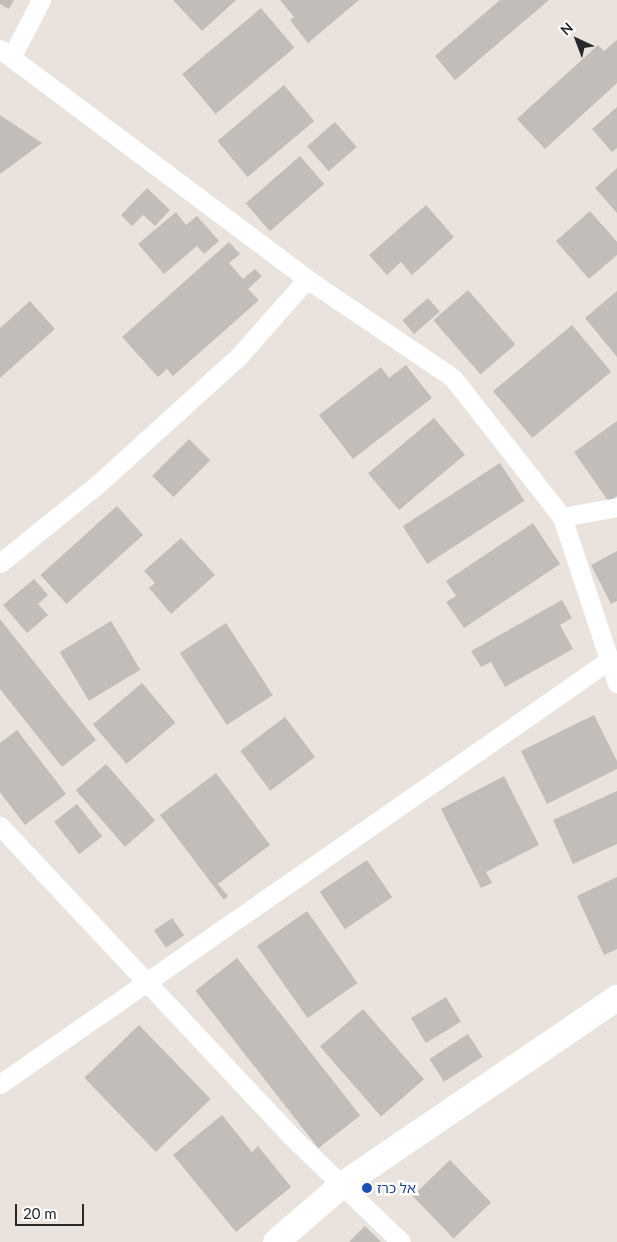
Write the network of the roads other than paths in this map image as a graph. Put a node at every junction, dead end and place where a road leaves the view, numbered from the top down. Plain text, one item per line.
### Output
1 (41, 0) edge
2 (6, 52) edge
3 (307, 279) junction
4 (617, 507) edge
5 (562, 517) junction
6 (0, 563) edge
7 (608, 661) junction
8 (617, 683) edge
9 (0, 826) edge
10 (146, 984) junction
11 (617, 998) edge
12 (0, 1084) edge
13 (342, 1186) junction
14 (276, 1242) edge
15 (401, 1242) edge

1 - 2 street
2 - 3 street
3 - 5 street
3 - 6 street
4 - 5 street
5 - 7 street
7 - 8 street
7 - 10 street
9 - 10 street
10 - 12 street
10 - 13 street
11 - 13 street
13 - 14 street
13 - 15 street

